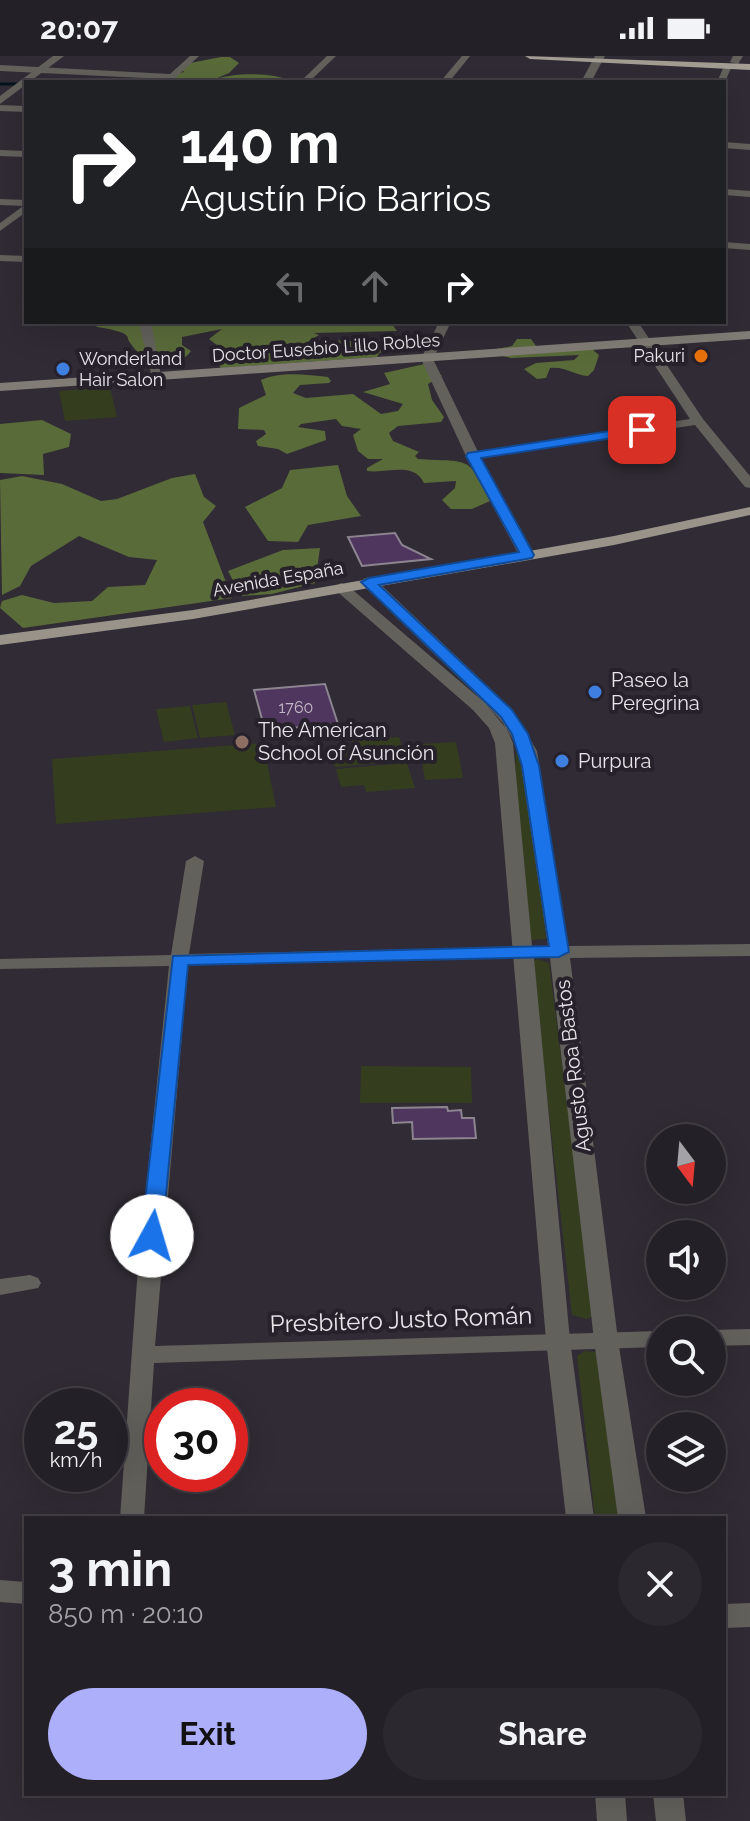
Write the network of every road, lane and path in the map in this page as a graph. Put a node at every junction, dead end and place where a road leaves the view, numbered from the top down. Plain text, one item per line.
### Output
1 (59, 56) edge
2 (195, 56) edge
3 (332, 56) edge
4 (466, 56) edge
5 (530, 56) edge
6 (599, 57) edge
7 (733, 61) edge
8 (750, 65) edge
9 (0, 68) edge
10 (40, 70) junction
11 (171, 78) edge
12 (27, 80) edge
13 (306, 80) edge
14 (446, 80) edge
15 (587, 80) edge
16 (722, 80) edge
17 (24, 82) edge
18 (0, 101) edge
19 (0, 108) edge
20 (24, 109) edge
21 (726, 145) edge
22 (750, 147) edge
23 (0, 153) edge
24 (24, 154) edge
25 (726, 192) edge
26 (750, 194) edge
27 (0, 202) edge
28 (24, 205) edge
29 (24, 207) edge
30 (0, 228) edge
31 (726, 245) edge
32 (750, 247) edge
33 (0, 258) edge
34 (24, 259) edge
35 (145, 324) edge
36 (444, 324) edge
37 (633, 324) edge
38 (750, 335) edge
39 (645, 344) junction
40 (427, 359) junction
41 (158, 378) junction
42 (0, 387) edge
43 (698, 421) junction
44 (473, 456) junction
45 (750, 484) edge
46 (750, 511) edge
47 (527, 555) junction
48 (369, 582) junction
49 (341, 588) junction
50 (0, 640) edge
51 (195, 861) dead end
52 (750, 950) edge
53 (525, 952) junction
54 (559, 952) junction
55 (179, 960) junction
56 (0, 964) edge
57 (30, 1283) dead end
58 (0, 1287) edge
59 (750, 1337) edge
60 (726, 1338) edge
61 (646, 1339) edge
62 (558, 1340) junction
63 (606, 1340) junction
64 (145, 1355) junction
65 (132, 1516) edge
66 (580, 1516) edge
67 (632, 1516) edge
68 (0, 1591) edge
69 (24, 1593) edge
70 (750, 1615) edge
71 (726, 1616) edge
72 (610, 1796) edge
73 (668, 1796) edge
74 (612, 1821) edge
75 (671, 1821) edge

1 - 10 street
2 - 11 street
3 - 13 street
4 - 14 street
5 - 6 highway
6 - 7 highway
6 - 15 street
7 - 8 highway
7 - 16 street
9 - 10 street
10 - 11 street
10 - 12 street
17 - 18 street
19 - 20 street
21 - 22 street
23 - 24 street
25 - 26 street
27 - 28 street
29 - 30 street
31 - 32 street
33 - 34 street
35 - 41 street
36 - 40 street
37 - 39 street
38 - 39 main road, Doctor Eusebio Lillo Robles
39 - 40 main road, Doctor Eusebio Lillo Robles
39 - 43 street
40 - 41 main road, Doctor Eusebio Lillo Robles
40 - 44 street
41 - 42 main road, Doctor Eusebio Lillo Robles
43 - 44 street
43 - 45 street
44 - 47 street
46 - 47 main road, Avenida España
47 - 48 main road, Avenida España
48 - 49 main road, Avenida España
48 - 54 street, Agusto Roa Bastos
49 - 50 main road, Avenida España
49 - 53 street, Agusto Roa Bastos
51 - 55 street
52 - 54 street
53 - 54 street
53 - 55 street
53 - 62 street, Agusto Roa Bastos
54 - 63 street, Agusto Roa Bastos
55 - 56 street
55 - 64 street
57 - 58 street
59 - 60 street
61 - 63 street, Presbítero Justo Román
62 - 63 street, Presbítero Justo Román
62 - 64 street, Presbítero Justo Román
62 - 66 street, Agusto Roa Bastos
63 - 67 street, Agusto Roa Bastos
64 - 65 street
68 - 69 street
70 - 71 street
72 - 74 street
73 - 75 street

